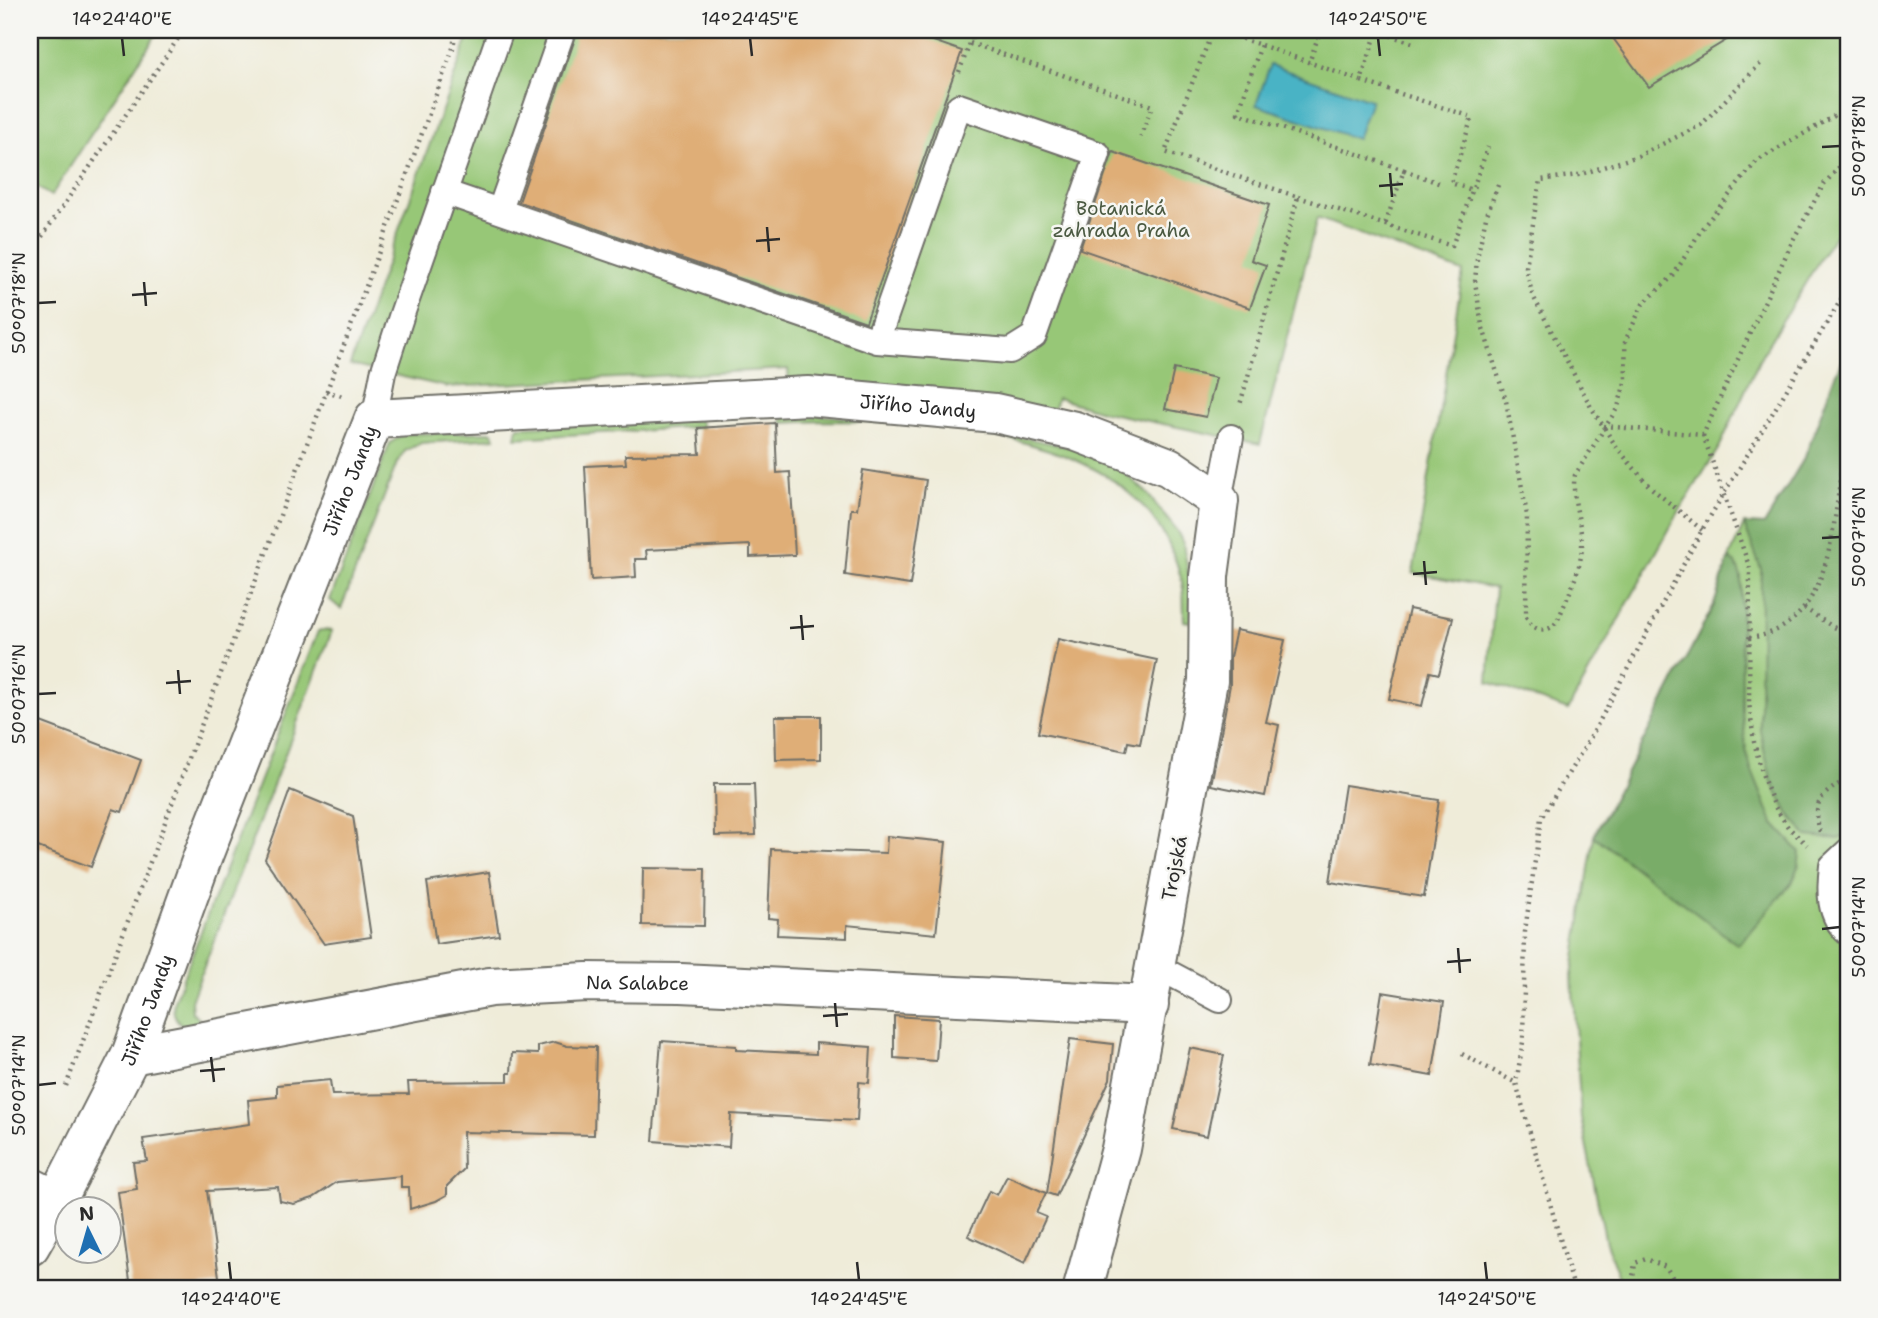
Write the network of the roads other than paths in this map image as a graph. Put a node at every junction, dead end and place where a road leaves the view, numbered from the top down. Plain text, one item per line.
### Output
1 (501, 30) edge
2 (563, 30) edge
3 (444, 192) junction
4 (500, 210) junction
5 (877, 341) junction
6 (374, 419) junction
7 (1231, 437) road end
8 (1219, 501) junction
9 (1840, 859) edge
10 (1848, 933) edge
11 (1156, 966) junction
12 (1220, 1000) dead end
13 (1149, 1005) junction
14 (131, 1055) junction
15 (40, 1195) edge
16 (30, 1246) edge
17 (1083, 1288) edge

1 - 3 lane
2 - 4 lane
3 - 4 lane
3 - 6 lane
4 - 5 lane
5 - 5 lane
6 - 8 street, Jiřího Jandy
6 - 14 street, Jiřího Jandy
7 - 8 lane
8 - 11 street, Trojská
9 - 10 lane
11 - 12 lane
11 - 13 street, Trojská
13 - 14 street, Na Salabce
13 - 17 street, Trojská
14 - 15 street, Jiřího Jandy
15 - 16 street, Jiřího Jandy

